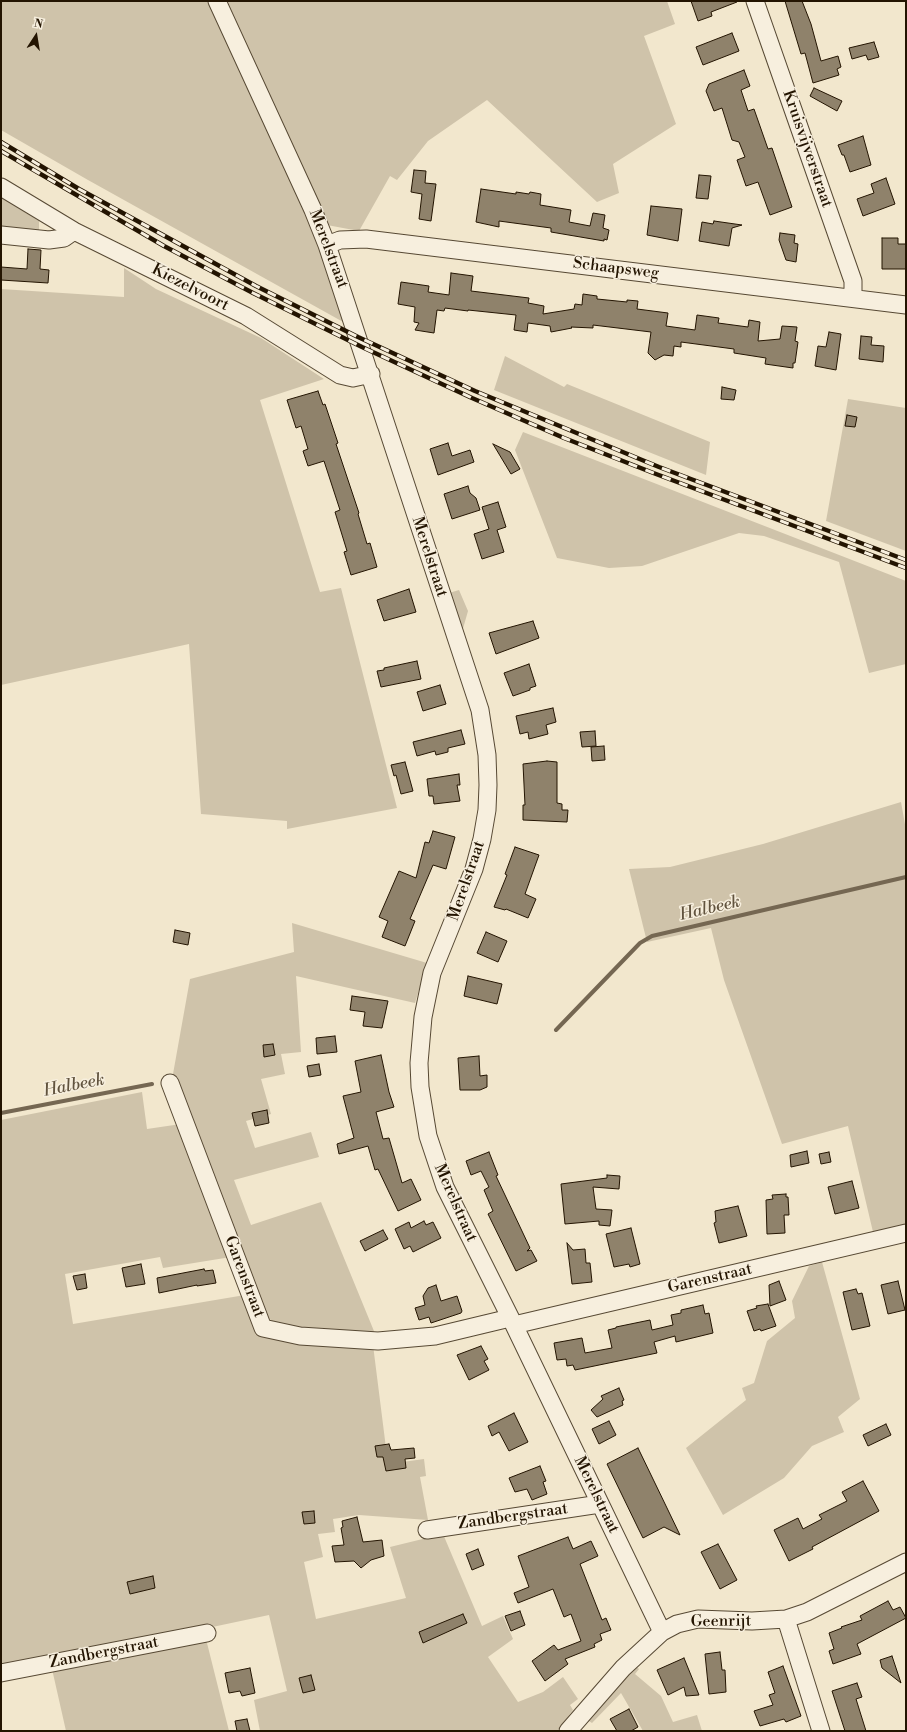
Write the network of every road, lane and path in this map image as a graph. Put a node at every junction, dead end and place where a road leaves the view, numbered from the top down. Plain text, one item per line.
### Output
1 (217, 1) edge
2 (755, 1) edge
3 (1, 187) edge
4 (74, 231) junction
5 (1, 235) edge
6 (327, 245) junction
7 (853, 298) junction
8 (906, 305) edge
9 (371, 374) junction
10 (170, 1083) dead end
11 (906, 1233) edge
12 (512, 1322) junction
13 (600, 1504) junction
14 (427, 1530) dead end
15 (906, 1562) edge
16 (786, 1619) junction
17 (662, 1632) junction
18 (207, 1634) dead end
19 (1, 1673) edge
20 (568, 1731) edge
21 (821, 1731) edge

1 - 6 street, Merelstraat
2 - 7 street, Kruisvijverstraat
3 - 4 street, Kiezelvoort
4 - 5 street
4 - 9 street, Kiezelvoort
6 - 7 street, Schaapsweg
6 - 9 street, Merelstraat
7 - 8 street, Schaapsweg
9 - 12 street, Merelstraat
10 - 12 street, Garenstraat
11 - 12 street, Garenstraat
12 - 13 street, Merelstraat
13 - 14 street, Zandbergstraat
13 - 17 street, Merelstraat
15 - 16 street, Geenrijt
16 - 17 street, Geenrijt
16 - 21 street
17 - 20 street, Geenrijt
18 - 19 street, Zandbergstraat

